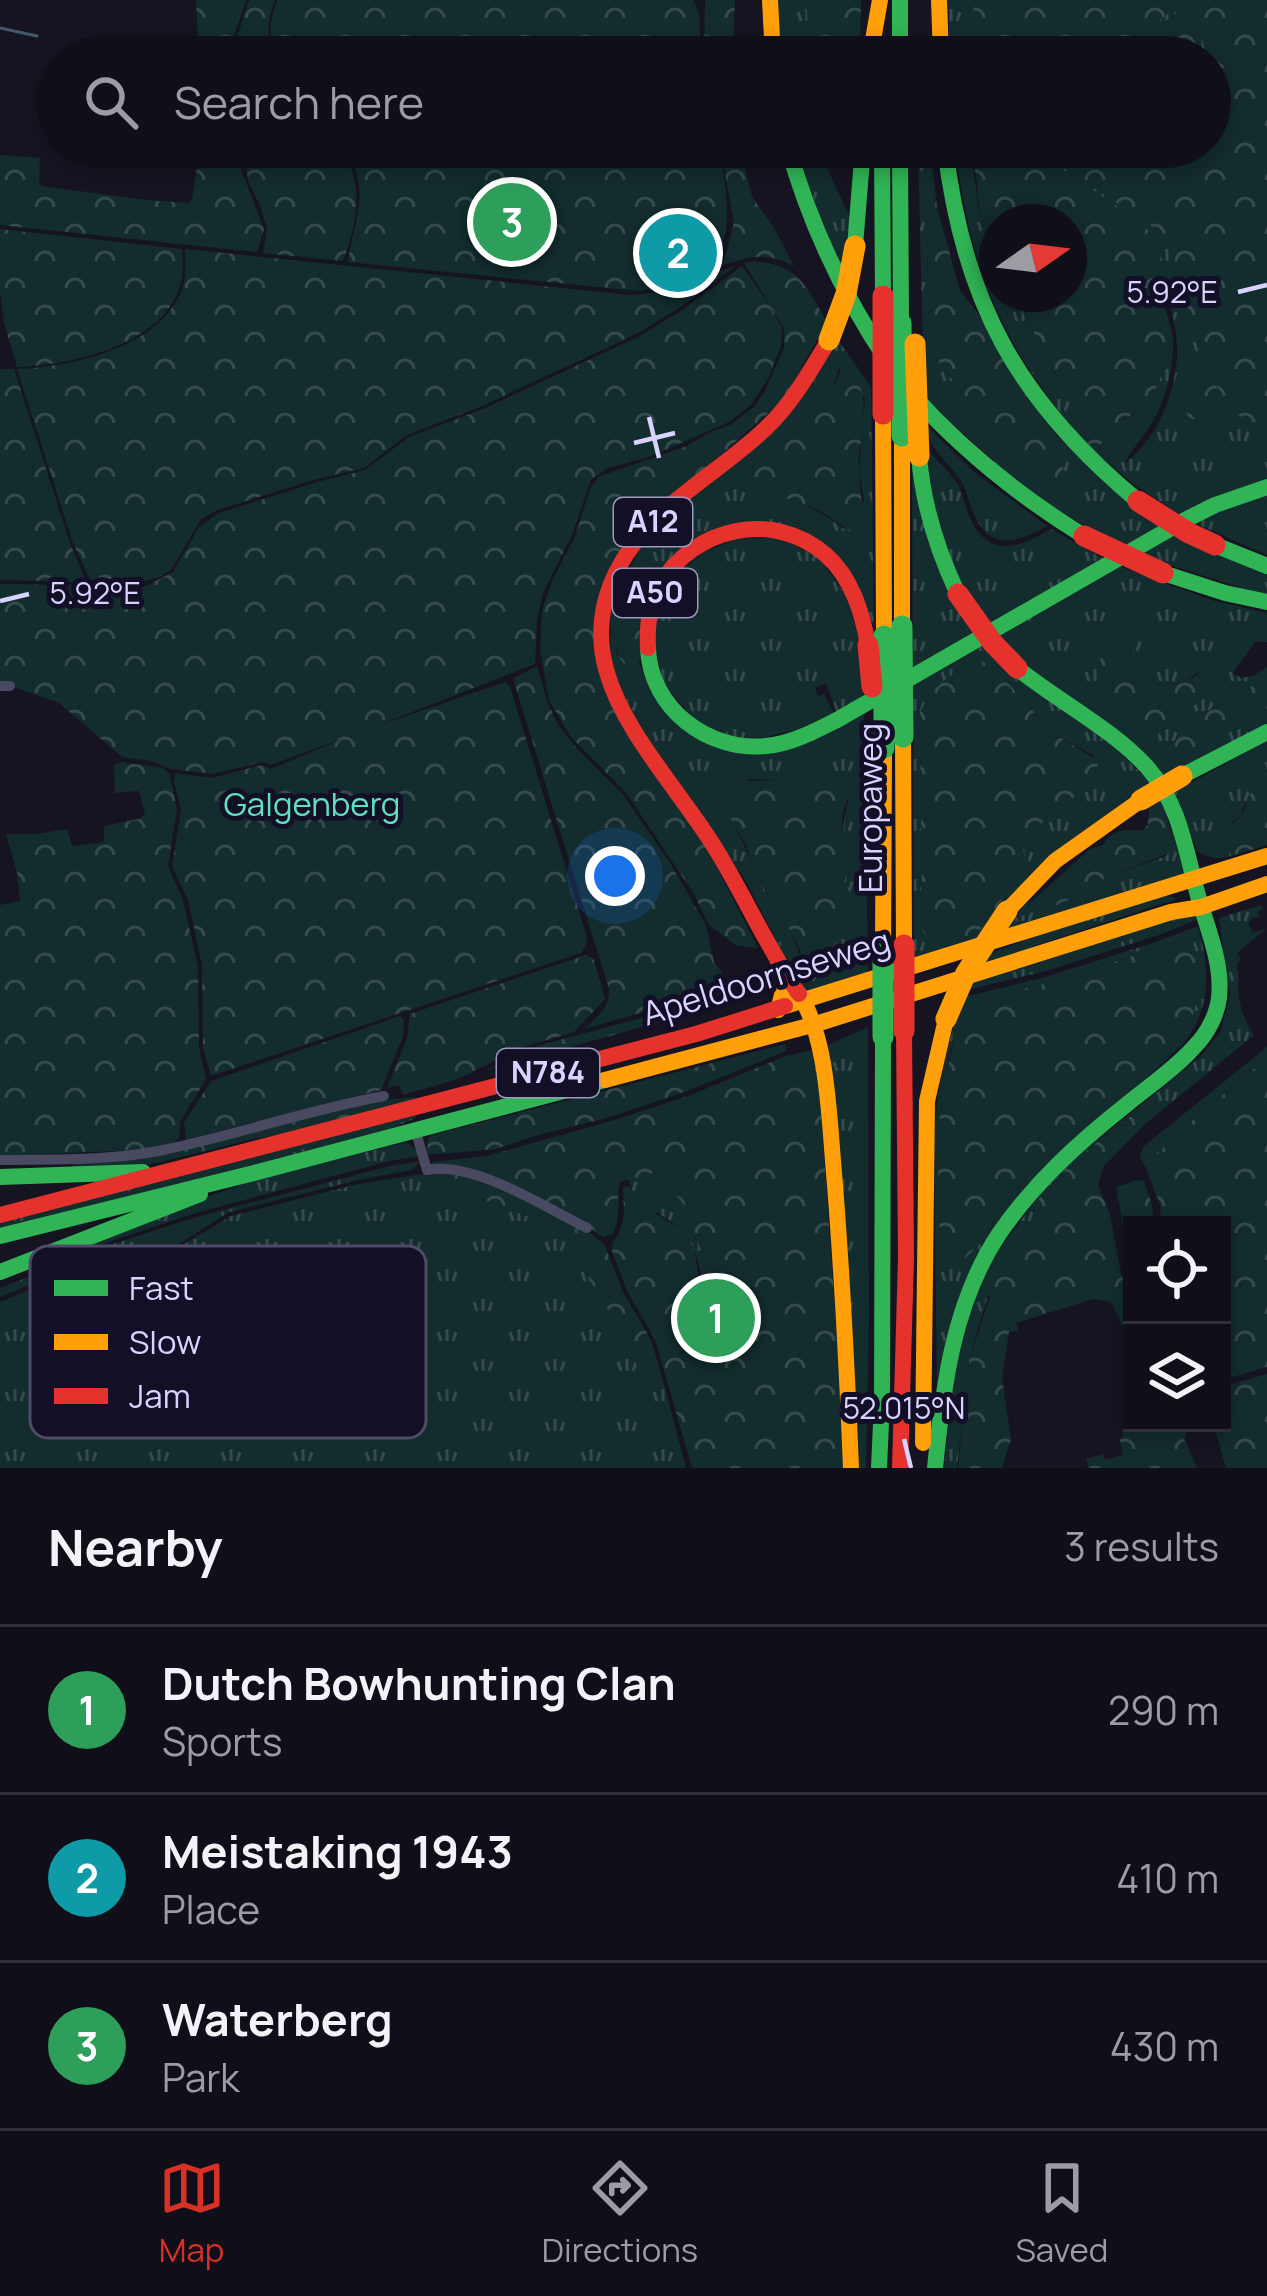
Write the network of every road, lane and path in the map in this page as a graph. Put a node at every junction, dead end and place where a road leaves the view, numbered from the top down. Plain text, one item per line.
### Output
1 (770, 0) edge
2 (881, 0) edge
3 (900, 0) edge
4 (939, 0) edge
5 (772, 36) edge
6 (874, 36) edge
7 (882, 36) edge
8 (900, 36) edge
9 (940, 36) edge
10 (795, 168) edge
11 (862, 168) edge
12 (882, 168) edge
13 (901, 168) edge
14 (947, 168) edge
15 (901, 187) junction
16 (1267, 487) edge
17 (1267, 566) edge
18 (1267, 602) edge
19 (885, 636) junction
20 (1267, 732) edge
21 (887, 747) junction
22 (1267, 856) edge
23 (1193, 879) junction
24 (1267, 884) edge
25 (1201, 907) junction
26 (893, 949) junction
27 (777, 961) junction
28 (802, 1002) junction
29 (778, 1010) junction
30 (816, 1024) junction
31 (893, 1034) junction
32 (384, 1096) dead end
33 (415, 1129) junction
34 (0, 1160) edge
35 (161, 1172) junction
36 (254, 1173) junction
37 (0, 1177) edge
38 (0, 1215) edge
39 (587, 1228) dead end
40 (0, 1236) edge
41 (67, 1246) edge
42 (30, 1260) edge
43 (0, 1272) edge
44 (851, 1468) edge
45 (879, 1468) edge
46 (900, 1468) edge
47 (923, 1468) edge
48 (934, 1468) edge

1 - 5 main road
2 - 6 main road
2 - 7 main road
3 - 8 main road
4 - 9 main road
10 - 18 main road, bridge
11 - 27 main road, A12, bridge
12 - 19 main road, Europaweg, bridge
13 - 15 main road, Europaweg
14 - 17 main road, bridge
15 - 19 main road, Europaweg, bridge
15 - 23 main road, bridge
16 - 19 main road, A50
19 - 21 main road, Europaweg, bridge
20 - 47 main road, bridge
21 - 26 main road, Europaweg
21 - 26 main road, Europaweg
22 - 23 main road, Apeldoornseweg / N784
23 - 25 main road
23 - 28 main road, Apeldoornseweg / N784
24 - 25 main road, Apeldoornseweg / N784
25 - 30 main road, Apeldoornseweg / N784
25 - 48 main road
26 - 31 main road, Europaweg, bridge
27 - 28 main road, A12
27 - 29 main road, A12
28 - 29 main road, Apeldoornseweg / N784
28 - 30 main road
29 - 35 main road, Apeldoornseweg / N784
30 - 33 main road, Apeldoornseweg / N784
30 - 44 main road
31 - 45 main road, Europaweg
31 - 46 main road, Europaweg
32 - 34 street
33 - 36 main road, Apeldoornseweg / N784
33 - 39 street
35 - 37 main road, N784
35 - 38 main road, Apeldoornseweg / N784
36 - 40 main road, Apeldoornseweg / N784
36 - 41 main road, N784
42 - 43 main road, N784

